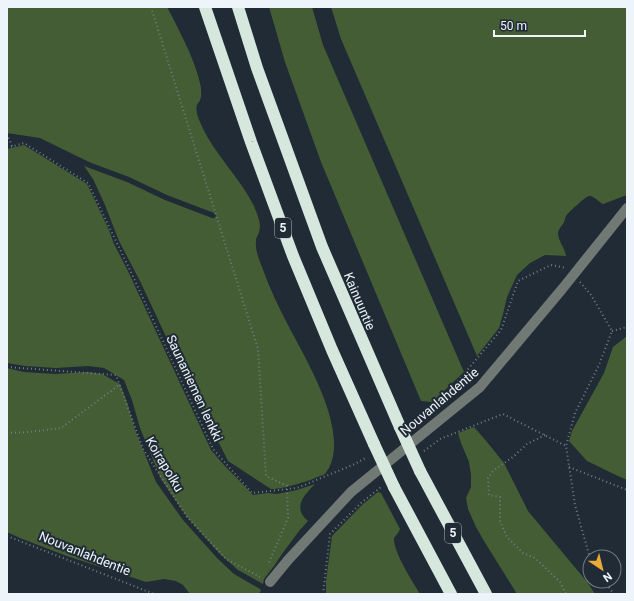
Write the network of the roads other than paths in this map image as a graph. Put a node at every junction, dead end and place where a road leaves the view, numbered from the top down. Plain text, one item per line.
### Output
1 (205, 7) edge
2 (238, 7) edge
3 (627, 208) edge
4 (265, 580) road end
5 (451, 594) edge
6 (486, 594) edge

1 - 5 highway, 5, bridge
2 - 6 highway, Kainuuntie / 5, bridge
3 - 4 street, Nouvanlahdentie

